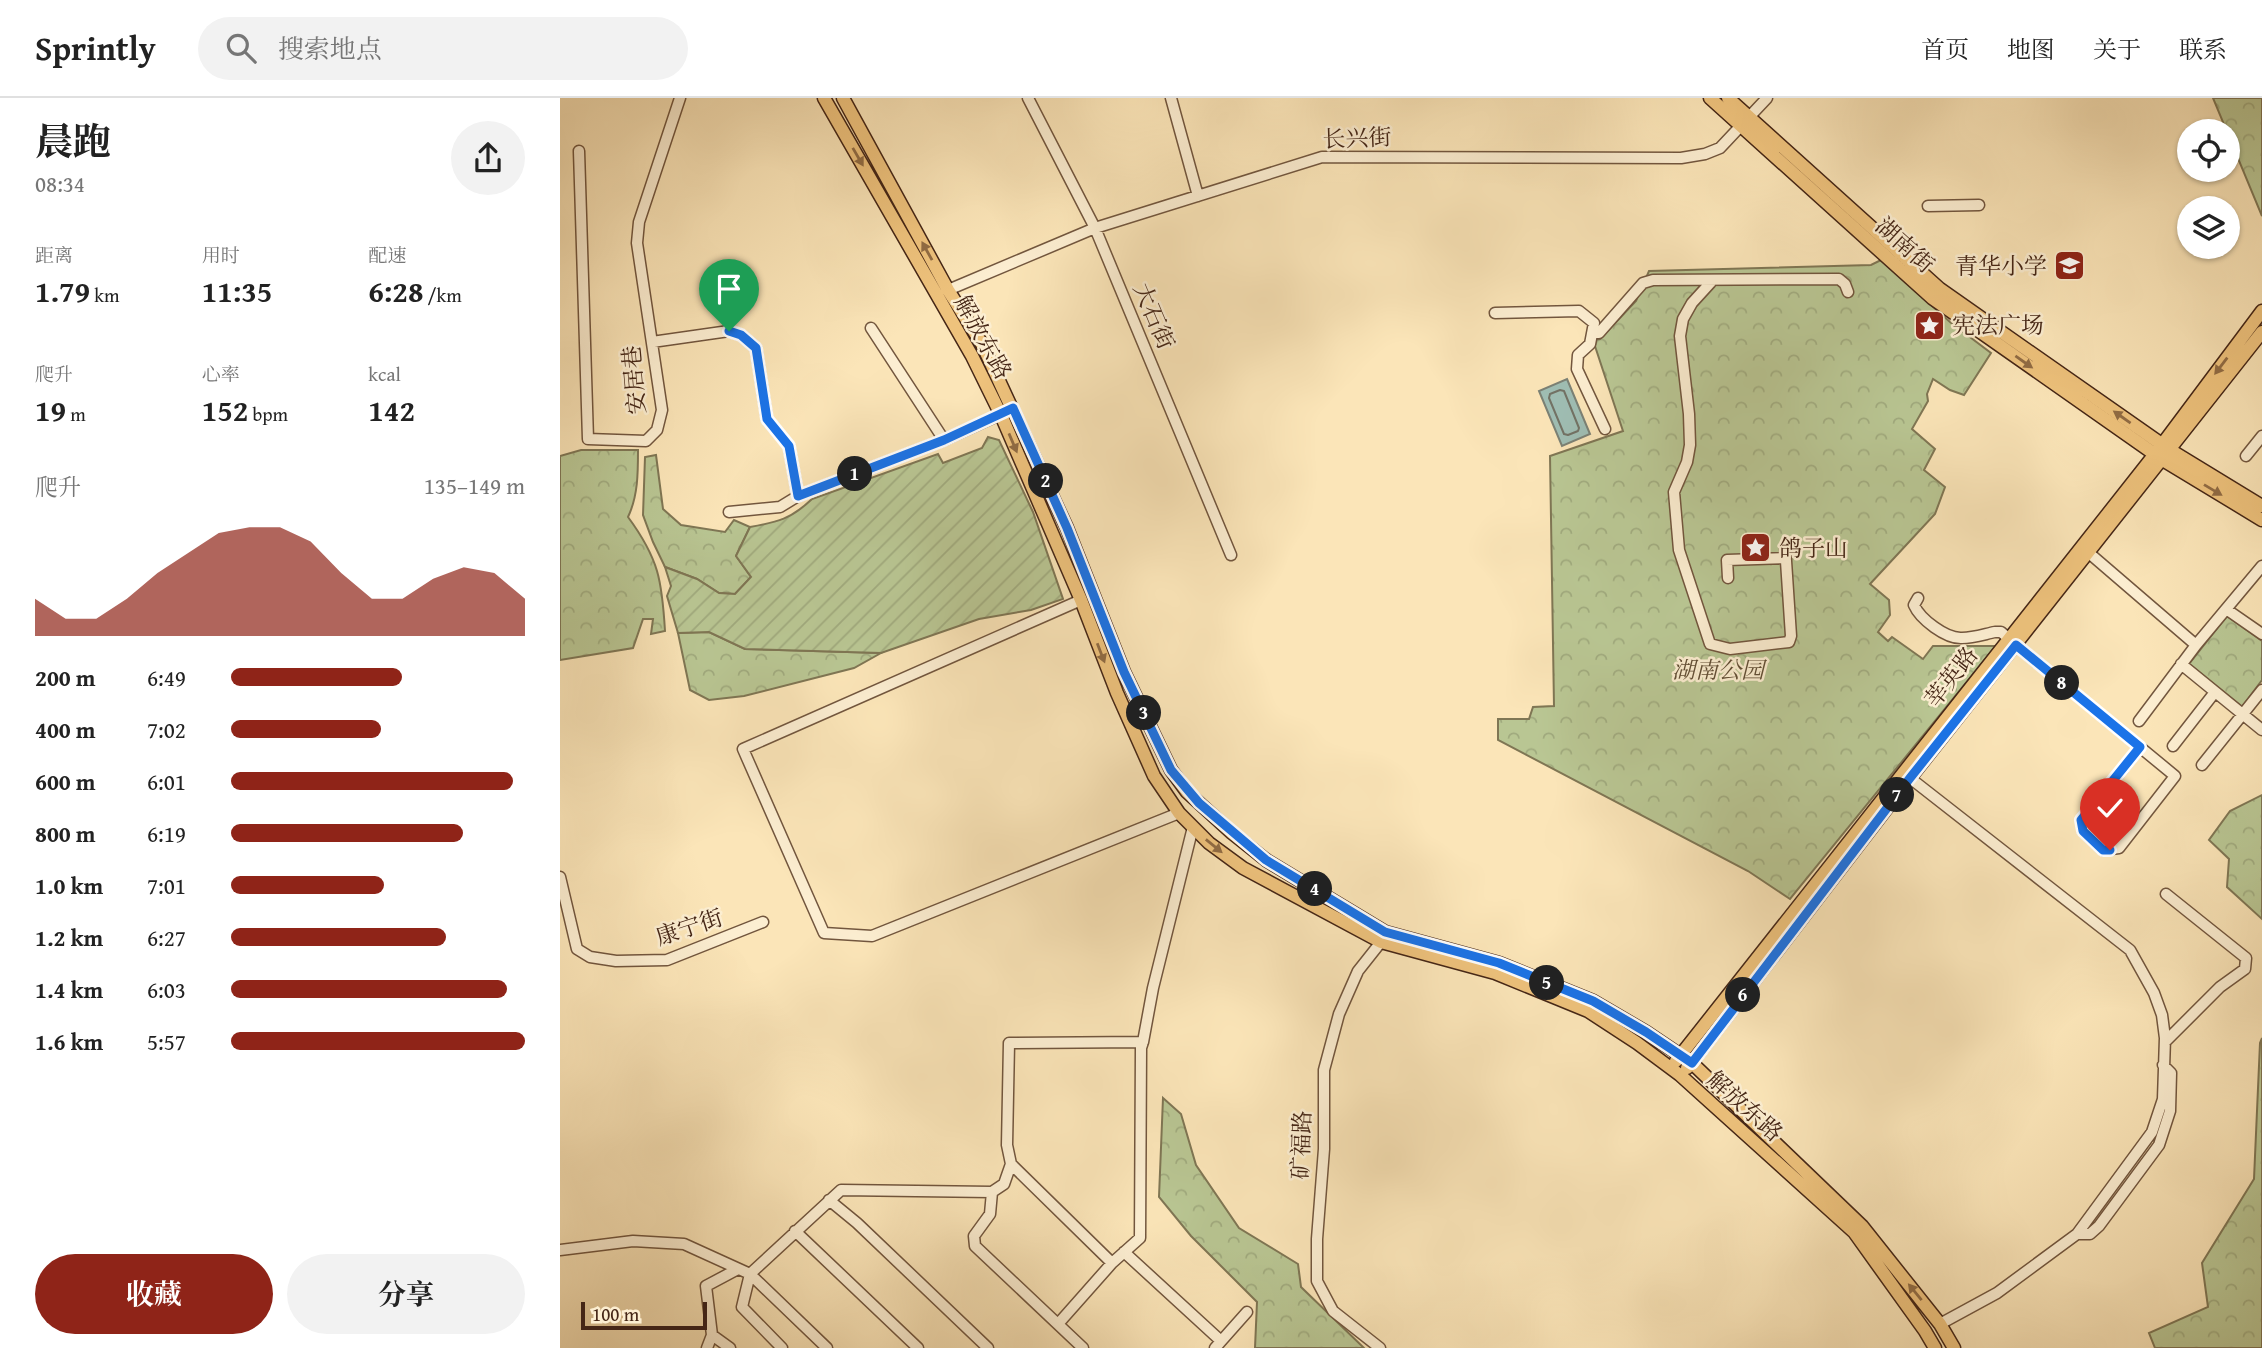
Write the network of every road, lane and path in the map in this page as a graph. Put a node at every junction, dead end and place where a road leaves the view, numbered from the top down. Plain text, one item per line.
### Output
1 (680, 98) edge
2 (824, 98) edge
3 (843, 98) edge
4 (1028, 98) edge
5 (1171, 98) edge
6 (1710, 98) edge
7 (1728, 98) edge
8 (1767, 98) edge
9 (1745, 121) junction
10 (579, 151) dead end
11 (1198, 196) junction
12 (1979, 205) dead end
13 (1928, 206) dead end
14 (1095, 228) junction
15 (1713, 280) junction
16 (948, 290) junction
17 (1848, 292) dead end
18 (2262, 312) edge
19 (1495, 313) dead end
20 (871, 328) dead end
21 (2262, 332) edge
22 (1594, 333) junction
23 (652, 342) junction
24 (1013, 408) junction
25 (1001, 415) junction
26 (1605, 429) dead end
27 (2262, 436) edge
28 (944, 440) junction
29 (2162, 452) junction
30 (2246, 456) dead end
31 (798, 496) junction
32 (2262, 506) edge
33 (729, 512) dead end
34 (2262, 520) edge
35 (1785, 546) dead end
36 (2089, 553) junction
37 (1231, 555) dead end
38 (1786, 558) junction
39 (2262, 566) edge
40 (1728, 578) dead end
41 (1918, 598) dead end
42 (1081, 600) junction
43 (2226, 609) junction
44 (2262, 635) edge
45 (2012, 642) junction
46 (2196, 645) junction
47 (2181, 664) junction
48 (2262, 690) edge
49 (2215, 692) junction
50 (2242, 714) junction
51 (2139, 720) dead end
52 (2262, 730) edge
53 (2173, 746) dead end
54 (2140, 747) junction
55 (2202, 765) dead end
56 (1910, 778) junction
57 (1179, 813) junction
58 (1193, 827) junction
59 (560, 877) edge
60 (2166, 894) dead end
61 (763, 922) dead end
62 (1383, 937) junction
63 (1143, 1042) junction
64 (2165, 1042) junction
65 (1686, 1059) junction
66 (1674, 1071) junction
67 (1011, 1164) junction
68 (992, 1192) junction
69 (828, 1200) junction
70 (795, 1231) junction
71 (560, 1251) edge
72 (1124, 1252) junction
73 (1112, 1263) junction
74 (736, 1269) junction
75 (750, 1274) junction
76 (1247, 1312) dead end
77 (1058, 1324) junction
78 (1940, 1324) junction
79 (712, 1335) junction
80 (1218, 1345) edge
81 (707, 1348) edge
82 (730, 1348) edge
83 (782, 1348) edge
84 (827, 1348) edge
85 (918, 1348) edge
86 (988, 1348) edge
87 (1083, 1348) edge
88 (1380, 1348) edge
89 (1935, 1348) edge
90 (1954, 1348) edge

1 - 23 street, 安居巷
2 -> 25 main road, 解放东路
16 -> 3 main road, 解放东路
4 - 14 street, 大石街
5 - 11 street
6 - 9 main road, 湖南街
7 - 9 main road, 湖南街
8 - 9 street, 长兴街
9 - 11 street, 长兴街
9 - 29 main road, 湖南街
10 - 23 street, 安居巷
11 - 14 street, 长兴街
12 - 13 street
14 - 16 street, 长兴街
14 - 37 street, 大石街
15 - 17 street
15 - 22 street
15 - 38 street
16 - 24 main road, 解放东路
18 -> 29 main road, 莘英路
19 - 22 street
20 - 28 street
21 - 29 main road, 莘英路
22 - 26 street
23 - 31 street
24 - 25 street
24 - 62 main road, 解放东路
25 - 28 street
25 -> 42 main road, 解放东路
27 - 30 street
28 - 31 street
29 - 32 main road, 湖南街
29 -> 34 main road, 湖南街
29 - 36 main road, 莘英路
29 - 45 main road, 莘英路
31 - 33 street
35 - 38 street
36 - 45 main road, 莘英路
36 - 46 street
38 - 40 street
39 - 43 street
41 - 45 street
42 -> 57 main road, 解放东路
42 - 57 street
43 - 44 street
43 - 46 street
45 - 54 street
45 - 56 main road, 莘英路
45 - 65 main road, 莘英路
46 - 47 street
47 - 49 street
47 - 51 street
48 - 50 street
49 - 50 street
49 - 53 street
50 - 52 street
50 - 55 street
54 - 54 street
56 - 64 street
56 - 65 main road, 莘英路
57 - 58 main road, 解放东路
58 -> 62 main road, 解放东路
58 - 63 street
59 - 61 street, 康宁街
60 - 64 street
62 - 65 main road, 解放东路
62 - 66 main road, 解放东路
62 - 88 street, 矿福路
63 - 67 street
63 - 72 street
64 - 78 street
65 - 66 main road, 莘英路
78 -> 65 main road, 解放东路
66 - 89 main road, 解放东路
67 - 68 street
67 - 73 street
68 - 69 street
68 - 77 street
69 - 70 street
69 - 86 street
70 - 75 street
70 - 85 street
71 - 74 street
72 - 73 street
72 - 80 street
73 - 77 street
74 - 75 street
74 - 79 street
75 - 83 street
75 - 84 street
76 - 80 street
77 - 87 street
78 - 90 main road, 解放东路
79 - 81 street
79 - 82 street

